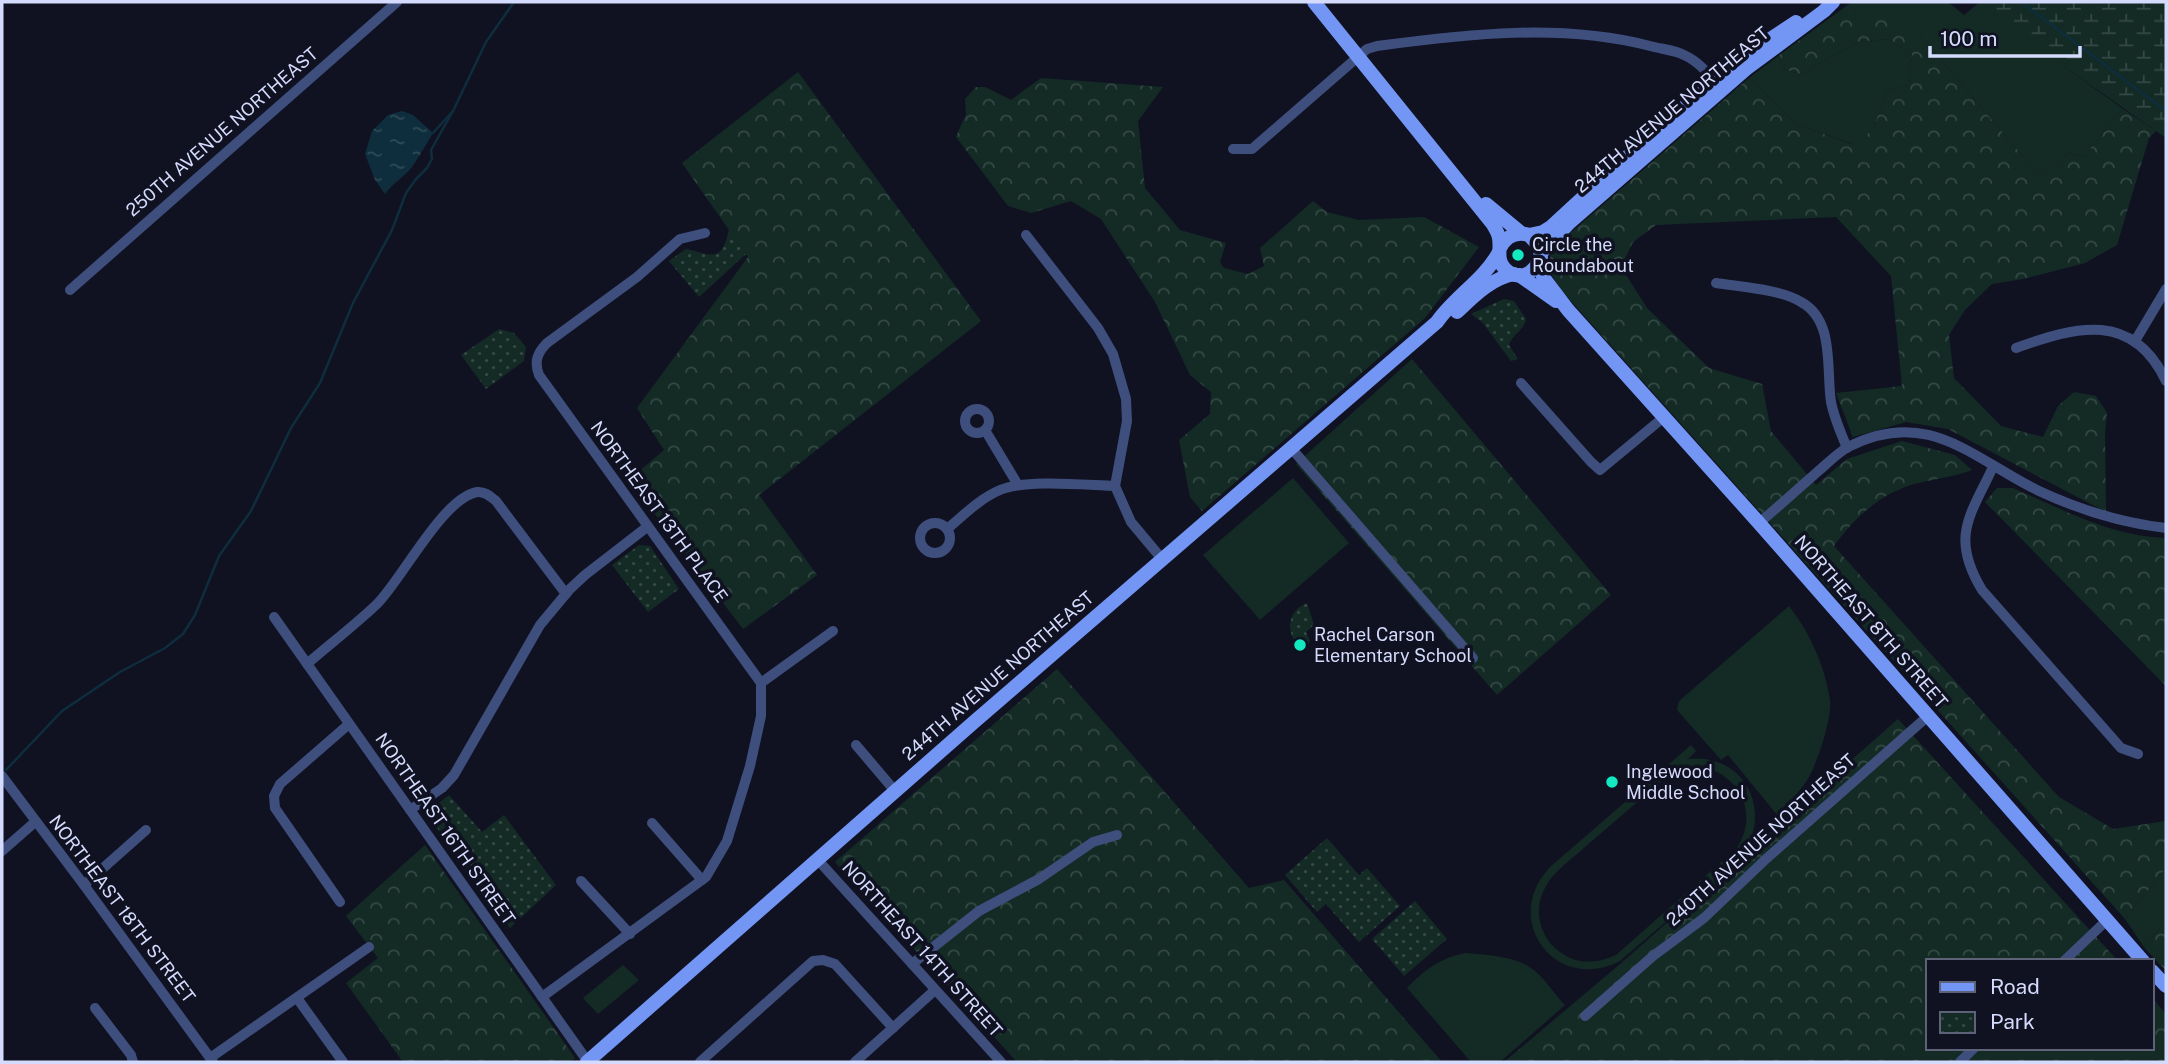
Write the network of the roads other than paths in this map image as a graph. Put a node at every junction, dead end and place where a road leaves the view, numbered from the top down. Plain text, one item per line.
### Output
1 (397, 2) edge
2 (1314, 2) edge
3 (1826, 2) edge
4 (1833, 2) edge
5 (1765, 47) junction
6 (1358, 58) junction
7 (1718, 85) junction
8 (1233, 149) dead end
9 (1458, 181) junction
10 (705, 233) dead end
11 (1525, 234) junction
12 (1026, 235) dead end
13 (1499, 250) junction
14 (1541, 255) junction
15 (1516, 275) junction
16 (1716, 283) dead end
17 (2166, 289) edge
18 (70, 290) dead end
19 (1568, 310) junction
20 (1437, 322) junction
21 (2136, 341) junction
22 (2016, 348) dead end
23 (2166, 382) edge
24 (1521, 383) dead end
25 (1664, 417) junction
26 (985, 430) dead end
27 (1847, 448) junction
28 (1292, 449) junction
29 (1993, 467) junction
30 (1018, 485) junction
31 (1115, 486) junction
32 (1759, 523) junction
33 (647, 527) junction
34 (2166, 528) edge
35 (947, 529) dead end
36 (1162, 559) junction
37 (566, 594) junction
38 (274, 617) dead end
39 (833, 631) dead end
40 (1473, 658) dead end
41 (307, 664) junction
42 (761, 683) junction
43 (1928, 716) junction
44 (349, 724) junction
45 (856, 745) dead end
46 (2138, 754) dead end
47 (2, 776) edge
48 (895, 791) junction
49 (410, 810) junction
50 (35, 822) junction
51 (652, 823) dead end
52 (146, 830) dead end
53 (1117, 835) dead end
54 (2, 850) edge
55 (817, 859) junction
56 (702, 880) junction
57 (581, 881) dead end
58 (84, 885) junction
59 (340, 902) dead end
60 (2106, 921) junction
61 (630, 934) junction
62 (369, 947) dead end
63 (2066, 959) edge
64 (2141, 959) edge
65 (912, 964) junction
66 (2154, 973) edge
67 (2166, 986) edge
68 (935, 990) junction
69 (542, 997) junction
70 (297, 998) junction
71 (95, 1007) dead end
72 (1585, 1016) dead end
73 (893, 1028) junction
74 (1973, 1050) edge
75 (212, 1060) edge
76 (133, 1062) edge
77 (343, 1062) edge
78 (587, 1062) edge
79 (700, 1062) edge
80 (855, 1062) edge
81 (1001, 1062) edge
82 (1960, 1062) edge

1 - 18 street, 250TH AVENUE NORTHEAST
2 - 6 street
3 - 5 street, 244TH AVENUE NORTHEAST
4 - 5 street, 244TH AVENUE NORTHEAST
5 - 7 street, 244TH AVENUE NORTHEAST
6 - 7 street
6 - 8 street
6 - 9 street
7 - 11 street, 244TH AVENUE NORTHEAST
7 - 14 street, 244TH AVENUE NORTHEAST
9 - 11 street
9 - 13 street
10 - 33 street, NORTHEAST 13TH PLACE
11 - 13 street
11 - 14 street
12 - 31 street
13 - 15 street
13 - 20 street, 244TH AVENUE NORTHEAST
14 - 15 street
14 - 19 street, NORTHEAST 8TH STREET
15 - 19 street, NORTHEAST 8TH STREET
15 - 20 street, 244TH AVENUE NORTHEAST
16 - 27 street
17 - 21 street
19 - 25 street, NORTHEAST 8TH STREET
20 - 28 street, 244TH AVENUE NORTHEAST
21 - 22 street
21 - 23 street
24 - 25 street
25 - 32 street, NORTHEAST 8TH STREET
26 - 30 street
27 - 29 street
27 - 32 street
28 - 36 street, 244TH AVENUE NORTHEAST
28 - 40 street
29 - 34 street
29 - 46 street
30 - 31 street
30 - 35 street
31 - 36 street
32 - 43 street, NORTHEAST 8TH STREET
33 - 37 street
33 - 42 street, NORTHEAST 13TH PLACE
36 - 48 street, 244TH AVENUE NORTHEAST
37 - 41 street
37 - 49 street
38 - 41 street, NORTHEAST 16TH STREET
39 - 42 street
41 - 44 street, NORTHEAST 16TH STREET
42 - 56 street
43 - 60 street, NORTHEAST 8TH STREET
43 - 72 street, 240TH AVENUE NORTHEAST
44 - 49 street, NORTHEAST 16TH STREET
44 - 59 street
45 - 48 street
47 - 50 street, NORTHEAST 18TH STREET
48 - 55 street, 244TH AVENUE NORTHEAST
49 - 69 street, NORTHEAST 16TH STREET
50 - 54 street
50 - 58 street, NORTHEAST 18TH STREET
51 - 56 street
52 - 58 street
53 - 65 street
55 - 65 street, NORTHEAST 14TH STREET
55 - 78 street, 244TH AVENUE NORTHEAST
56 - 61 street
57 - 61 street
58 - 75 street, NORTHEAST 18TH STREET
60 - 63 street
60 - 64 street, NORTHEAST 8TH STREET
61 - 69 street
62 - 70 street
65 - 68 street, NORTHEAST 14TH STREET
66 - 67 street
68 - 73 street
68 - 81 street, NORTHEAST 14TH STREET
69 - 78 street, NORTHEAST 16TH STREET
70 - 75 street
70 - 77 street
71 - 76 street
73 - 79 street
73 - 80 street
74 - 82 street

